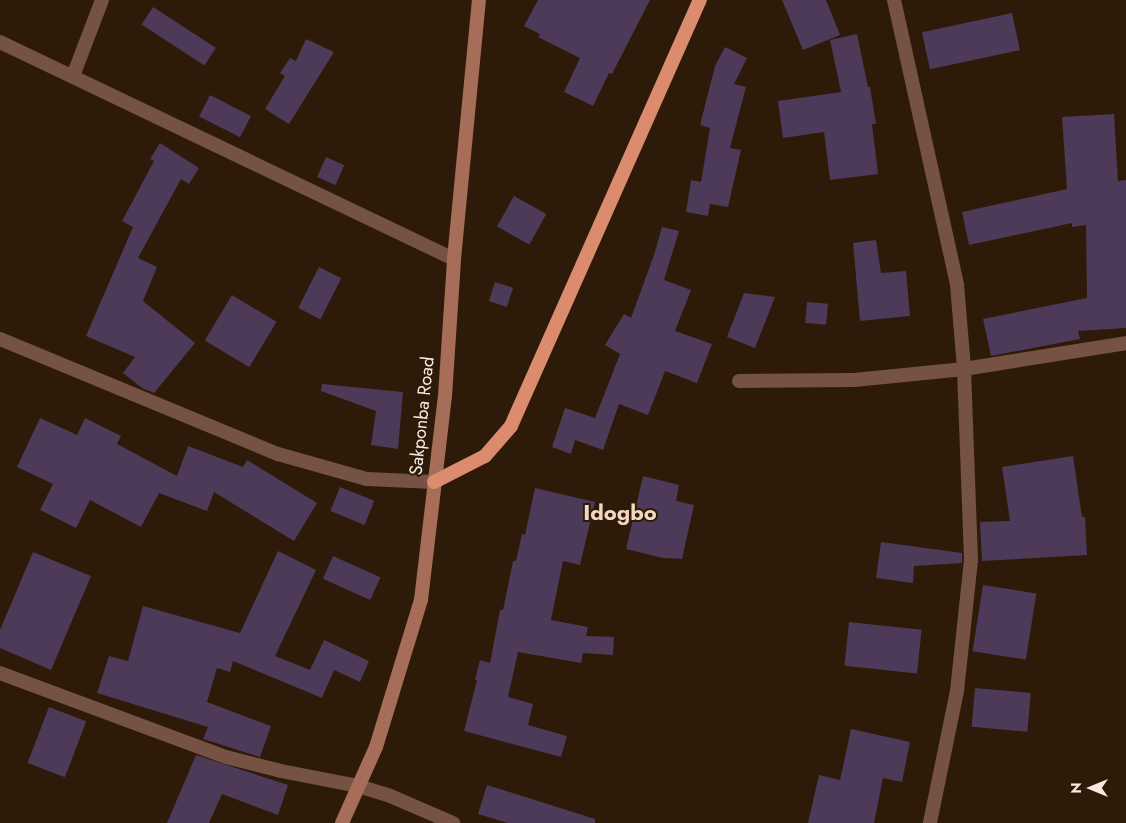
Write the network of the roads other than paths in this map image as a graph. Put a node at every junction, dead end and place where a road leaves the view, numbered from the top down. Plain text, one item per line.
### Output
1 (102, 0) edge
2 (479, 0) edge
3 (700, 0) edge
4 (894, 0) edge
5 (0, 42) edge
6 (73, 76) junction
7 (454, 259) junction
8 (0, 339) edge
9 (1126, 343) edge
10 (964, 369) junction
11 (739, 381) dead end
12 (434, 482) junction
13 (0, 673) edge
14 (358, 786) junction
15 (342, 823) edge
16 (453, 823) edge
17 (930, 823) edge

1 - 6 street
2 - 7 main road, Sakponba Road
3 - 12 highway
4 - 10 street
5 - 6 street
6 - 7 street
7 - 12 main road, Sakponba Road
8 - 12 street
9 - 10 street
10 - 11 street
10 - 17 street
12 - 14 main road, Sakponba Road
13 - 14 street
14 - 15 main road, Sakponba Road
14 - 16 street

